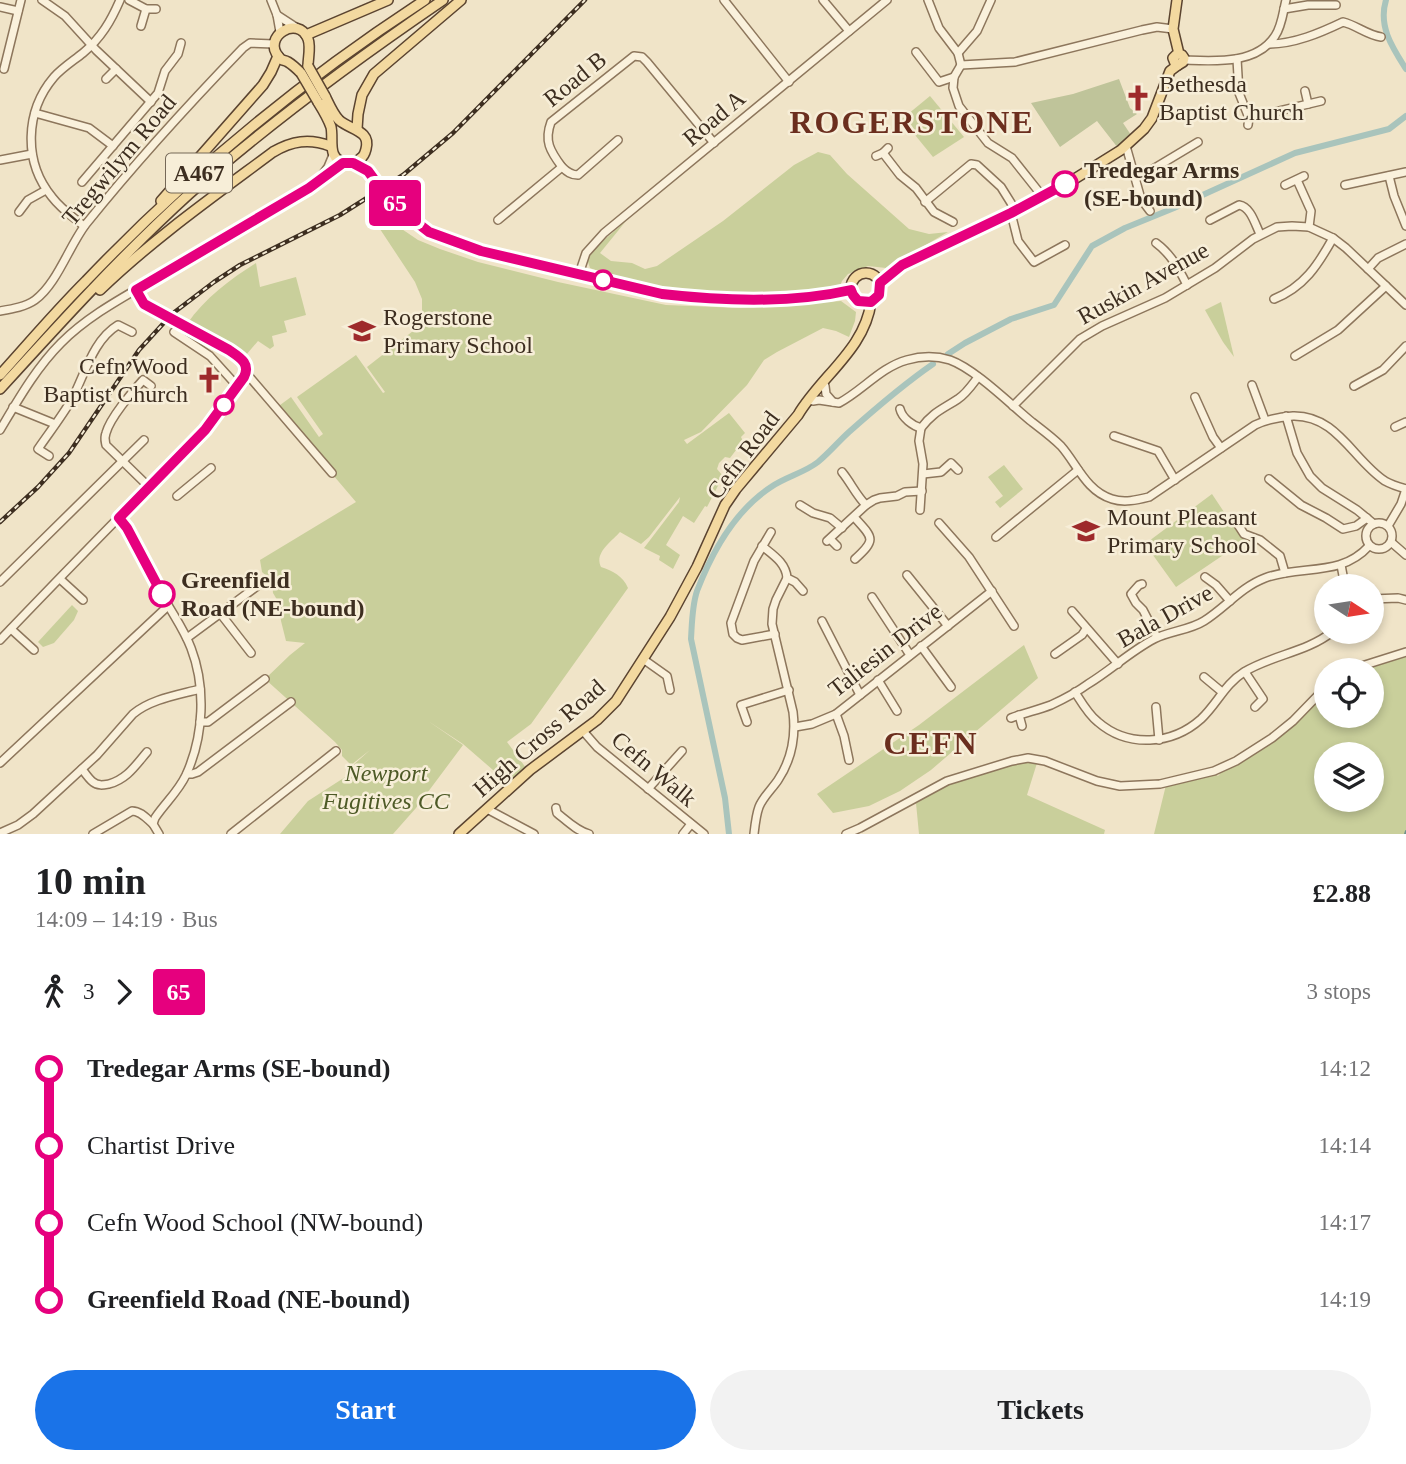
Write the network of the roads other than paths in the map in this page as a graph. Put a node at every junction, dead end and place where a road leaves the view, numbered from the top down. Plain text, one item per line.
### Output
1 (21, 0) edge
2 (42, 0) edge
3 (120, 0) edge
4 (129, 0) edge
5 (271, 0) edge
6 (388, 0) edge
7 (425, 0) edge
8 (443, 0) edge
9 (461, 0) edge
10 (724, 0) edge
11 (823, 0) edge
12 (887, 0) edge
13 (928, 0) edge
14 (991, 0) edge
15 (1177, 0) edge
16 (1286, 0) edge
17 (1336, 5) dead end
18 (0, 7) edge
19 (146, 9) junction
20 (156, 9) dead end
21 (1284, 9) junction
22 (18, 11) junction
23 (277, 15) junction
24 (141, 26) dead end
25 (1173, 29) junction
26 (849, 31) junction
27 (280, 32) junction
28 (304, 33) junction
29 (1379, 37) dead end
30 (181, 43) dead end
31 (274, 44) junction
32 (1269, 44) junction
33 (92, 45) junction
34 (916, 52) dead end
35 (307, 53) junction
36 (958, 53) junction
37 (278, 56) junction
38 (1180, 59) junction
39 (1237, 59) junction
40 (289, 63) junction
41 (961, 65) junction
42 (4, 69) dead end
43 (116, 69) junction
44 (305, 70) junction
45 (954, 77) junction
46 (106, 79) dead end
47 (789, 82) junction
48 (1305, 91) dead end
49 (322, 99) junction
50 (1321, 101) dead end
51 (151, 102) junction
52 (1308, 104) junction
53 (34, 113) junction
54 (353, 128) junction
55 (618, 140) dead end
56 (1198, 142) dead end
57 (714, 143) junction
58 (1126, 145) junction
59 (113, 146) junction
60 (332, 146) junction
61 (882, 152) dead end
62 (365, 153) junction
63 (32, 154) junction
64 (0, 160) edge
65 (348, 163) junction
66 (562, 166) junction
67 (368, 171) junction
68 (1406, 172) edge
69 (1136, 176) junction
70 (1389, 176) junction
71 (82, 182) dead end
72 (1285, 186) dead end
73 (1350, 187) dead end
74 (309, 188) junction
75 (46, 190) junction
76 (1043, 197) junction
77 (926, 202) junction
78 (1150, 211) dead end
79 (19, 212) dead end
80 (1013, 212) junction
81 (498, 220) dead end
82 (1210, 220) dead end
83 (953, 222) dead end
84 (85, 226) junction
85 (1406, 226) edge
86 (1309, 228) junction
87 (1260, 234) junction
88 (1333, 238) junction
89 (1156, 243) dead end
90 (1406, 244) edge
91 (1065, 245) dead end
92 (1368, 269) junction
93 (579, 274) junction
94 (85, 281) junction
95 (880, 283) junction
96 (1187, 285) junction
97 (1386, 286) junction
98 (136, 290) junction
99 (851, 290) junction
100 (1274, 299) dead end
101 (871, 302) junction
102 (1406, 305) edge
103 (0, 311) edge
104 (132, 332) dead end
105 (174, 332) dead end
106 (1406, 346) edge
107 (1295, 356) dead end
108 (18, 369) junction
109 (247, 374) junction
110 (0, 375) edge
111 (978, 377) junction
112 (1252, 385) dead end
113 (151, 386) dead end
114 (1354, 386) dead end
115 (238, 387) junction
116 (0, 389) edge
117 (819, 391) junction
118 (1195, 397) dead end
119 (834, 402) junction
120 (1013, 406) junction
121 (13, 407) junction
122 (900, 409) dead end
123 (798, 415) junction
124 (1286, 416) junction
125 (1265, 420) junction
126 (1406, 422) edge
127 (55, 424) junction
128 (1395, 426) dead end
129 (921, 428) junction
130 (0, 430) edge
131 (1114, 436) dead end
132 (144, 440) dead end
133 (1221, 448) junction
134 (49, 456) dead end
135 (122, 462) junction
136 (211, 468) dead end
137 (958, 470) dead end
138 (1078, 470) junction
139 (842, 472) dead end
140 (332, 474) dead end
141 (923, 474) junction
142 (1269, 479) dead end
143 (1175, 480) junction
144 (149, 487) junction
145 (1406, 489) edge
146 (922, 491) junction
147 (177, 496) dead end
148 (800, 505) dead end
149 (866, 505) junction
150 (920, 510) dead end
151 (853, 517) junction
152 (1233, 517) dead end
153 (119, 518) junction
154 (1367, 518) junction
155 (939, 523) dead end
156 (1374, 524) junction
157 (1388, 526) junction
158 (842, 528) junction
159 (771, 532) dead end
160 (996, 537) dead end
161 (1391, 542) junction
162 (762, 546) junction
163 (1369, 546) junction
164 (837, 547) dead end
165 (1406, 555) edge
166 (855, 559) dead end
167 (1341, 565) junction
168 (1285, 573) junction
169 (1343, 574) edge
170 (907, 575) dead end
171 (787, 578) junction
172 (60, 579) junction
173 (0, 582) edge
174 (260, 584) dead end
175 (1142, 584) dead end
176 (1202, 587) dead end
177 (803, 591) dead end
178 (992, 591) junction
179 (683, 595) joint
180 (872, 597) dead end
181 (1384, 599) edge
182 (83, 600) dead end
183 (1406, 600) edge
184 (1230, 601) junction
185 (168, 606) junction
186 (1072, 611) dead end
187 (220, 613) junction
188 (822, 621) dead end
189 (948, 626) junction
190 (1014, 626) dead end
191 (11, 629) junction
192 (1086, 629) junction
193 (775, 634) junction
194 (187, 638) junction
195 (1157, 638) junction
196 (0, 640) edge
197 (1314, 643) edge
198 (921, 646) junction
199 (34, 650) dead end
200 (1406, 652) edge
201 (251, 653) dead end
202 (1055, 654) dead end
203 (910, 655) junction
204 (1384, 658) edge
205 (643, 659) junction
206 (1118, 664) junction
207 (1245, 672) junction
208 (1203, 677) dead end
209 (265, 679) dead end
210 (878, 680) junction
211 (951, 687) dead end
212 (200, 689) junction
213 (670, 690) dead end
214 (789, 690) junction
215 (1075, 692) junction
216 (1222, 692) junction
217 (860, 695) junction
218 (1314, 699) edge
219 (291, 702) dead end
220 (1255, 707) dead end
221 (1146, 709) dead end
222 (897, 711) dead end
223 (836, 714) junction
224 (1019, 715) junction
225 (1011, 718) dead end
226 (200, 722) junction
227 (747, 722) dead end
228 (1022, 726) dead end
229 (795, 727) junction
230 (583, 731) junction
231 (1159, 740) junction
232 (336, 751) dead end
233 (682, 751) dead end
234 (147, 752) dead end
235 (849, 760) dead end
236 (0, 763) edge
237 (82, 769) junction
238 (187, 774) junction
239 (648, 789) junction
240 (486, 808) junction
241 (556, 808) dead end
242 (153, 824) junction
243 (691, 824) junction
244 (0, 833) edge
245 (93, 834) edge
246 (159, 834) edge
247 (231, 834) edge
248 (459, 834) edge
249 (534, 834) edge
250 (589, 834) edge
251 (683, 834) edge
252 (704, 834) edge
253 (754, 834) edge
254 (846, 834) edge

1 - 22 street
2 - 33 street
3 - 33 street
4 - 19 street
5 - 23 street
6 - 28 main road
7 - 94 main road, A467
8 - 108 main road, A467
9 - 54 main road
10 - 47 street
11 - 26 street
12 - 26 street, Road A
13 - 36 street
14 - 36 street
15 - 25 main road
16 - 21 street
17 - 21 street
18 - 22 street
19 - 20 street
19 - 24 street
21 - 32 street
22 - 42 street
23 - 27 street
23 - 28 street
25 - 38 main road
25 - 41 street
26 - 47 street, Road A
27 - 28 main road
27 - 31 main road
28 - 35 main road
29 - 32 street
30 - 51 street
31 - 37 main road
31 - 84 street, Tregwilym Road
32 - 39 street
33 - 43 street
33 - 53 street
34 - 45 street
35 - 40 main road
35 - 44 main road
36 - 41 street
37 - 40 main road
37 - 94 main road
38 - 39 street
38 - 58 main road
39 - 52 street
40 - 44 main road
41 - 45 street
43 - 46 street
43 - 51 street
44 - 49 main road, bridge
45 - 76 street
47 - 57 street, Road A
48 - 52 street
49 - 54 main road
49 - 60 main road
50 - 52 street
51 - 59 street
53 - 59 street
53 - 63 street
54 - 60 main road
54 - 62 main road
55 - 66 street
56 - 69 street
57 - 66 street, Road B
57 - 93 street, Road A
58 - 69 street
58 - 76 main road
59 - 71 street
60 - 65 main road
60 - 74 street
60 - 108 main road
61 - 77 street
62 - 65 main road
62 - 67 main road
63 - 64 street
63 - 75 street
65 - 67 main road
65 - 74 street
66 - 81 street
67 - 93 main road, bridge
68 - 70 street
69 - 78 street
70 - 73 street
70 - 85 street
72 - 86 street
74 - 98 street
75 - 79 street
75 - 84 street
76 - 80 main road
77 - 80 street
77 - 83 street
80 - 91 street
80 - 95 main road
82 - 87 street
84 - 103 street, Tregwilym Road
86 - 87 street, Ruskin Avenue
86 - 88 street, Ruskin Avenue
87 - 96 street, Ruskin Avenue
88 - 92 street, Ruskin Avenue
88 - 100 street
89 - 96 street
90 - 92 street
92 - 97 street, Ruskin Avenue
93 - 99 main road
94 - 110 main road, A467
95 - 99 main road
95 - 101 main road
96 - 120 street, Ruskin Avenue
97 - 102 street, Ruskin Avenue
97 - 107 street
98 - 109 street
98 - 121 street
99 - 101 main road
101 - 117 main road, Cefn Road
104 - 127 street
105 - 115 street
106 - 114 street
108 - 116 main road, A467
109 - 115 street
109 - 140 street
111 - 119 street
111 - 120 street
111 - 129 street
112 - 125 street
113 - 135 street
115 - 144 street
117 - 119 street
117 - 119 street
117 - 123 main road, Cefn Road
117 - 123 main road, Cefn Road
118 - 133 street
120 - 138 street
121 - 127 street
121 - 130 street
122 - 129 street
123 - 179 main road, Cefn Road
124 - 125 street
124 - 145 street
124 - 154 street
125 - 133 street
126 - 128 street
127 - 134 street
129 - 141 street
131 - 143 street
132 - 135 street
133 - 143 street
135 - 144 street
135 - 173 street
136 - 147 street
137 - 141 street
138 - 143 street
138 - 160 street
139 - 149 street
141 - 146 street
142 - 154 street
144 - 153 street
145 - 157 street
146 - 149 street
146 - 150 street
148 - 158 street
149 - 151 street
151 - 158 street
151 - 166 street
152 - 168 street
153 - 172 street
153 - 185 street
154 - 156 street
155 - 178 street
156 - 157 street
156 - 163 street
157 - 161 street
158 - 164 street
159 - 162 street
161 - 163 street
161 - 165 street
162 - 171 street
162 - 193 street
163 - 167 street, Bala Drive
167 - 168 street, Bala Drive
167 - 169 street
168 - 184 street, Bala Drive
170 - 189 street
171 - 177 street
171 - 193 street
172 - 182 street
172 - 191 street
174 - 187 street
175 - 195 street
176 - 184 street
178 - 189 street, Taliesin Drive
178 - 190 street
179 - 205 main road, High Cross Road
180 - 203 street
181 - 183 street
184 - 195 street, Bala Drive
185 - 194 street
185 - 236 street
186 - 192 street
187 - 194 street
187 - 201 street
188 - 217 street
189 - 198 street, Taliesin Drive
191 - 196 street
191 - 199 street
192 - 202 street
192 - 206 street
193 - 214 street
194 - 212 street
195 - 206 street, Bala Drive
197 - 207 street
198 - 203 street, Taliesin Drive
198 - 211 street
200 - 204 street
203 - 210 street, Taliesin Drive
205 - 213 street
205 - 230 main road, High Cross Road
206 - 215 street, Bala Drive
207 - 216 street
207 - 220 street
208 - 216 street
209 - 226 street
210 - 217 street, Taliesin Drive
210 - 222 street
212 - 226 street
212 - 237 street
214 - 227 street
214 - 229 street
215 - 224 street, Bala Drive
215 - 231 street
216 - 231 street
217 - 223 street, Taliesin Drive
218 - 254 street
219 - 238 street
221 - 231 street
223 - 229 street, Taliesin Drive
223 - 235 street
224 - 225 street, Bala Drive
224 - 228 street
226 - 238 street
229 - 253 street
230 - 239 street, Cefn Walk
230 - 240 main road, High Cross Road
232 - 247 street
233 - 239 street
234 - 237 street
237 - 244 street
238 - 242 street
239 - 243 street, Cefn Walk
240 - 248 main road, High Cross Road
240 - 249 street
241 - 250 street
242 - 245 street
242 - 246 street
243 - 251 street
243 - 252 street, Cefn Walk

